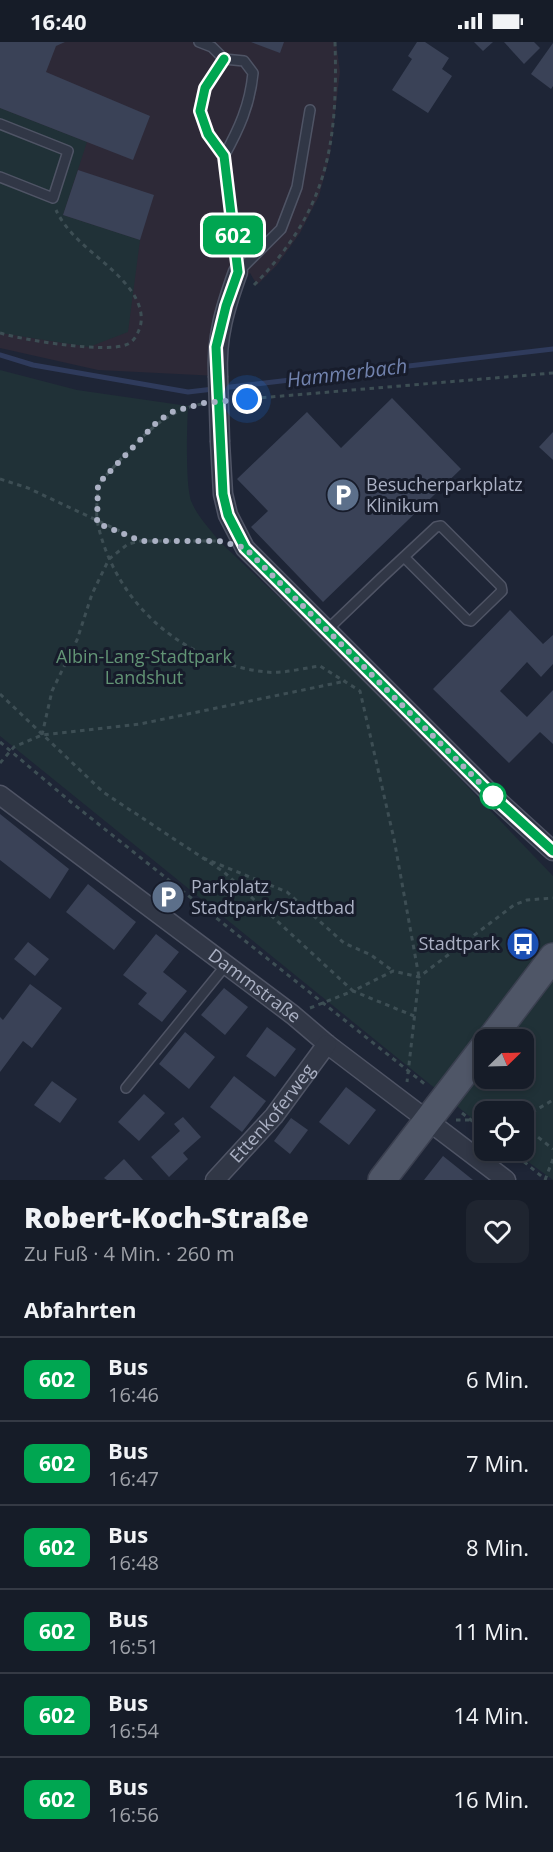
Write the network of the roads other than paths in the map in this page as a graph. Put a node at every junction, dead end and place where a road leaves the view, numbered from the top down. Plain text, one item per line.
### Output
1 (199, 42) edge
2 (224, 59) junction
3 (310, 110) dead end
4 (0, 124) edge
5 (224, 156) junction
6 (0, 177) edge
7 (238, 272) junction
8 (404, 557) junction
9 (327, 630) junction
10 (0, 795) edge
11 (553, 851) edge
12 (553, 957) edge
13 (226, 965) junction
14 (498, 1029) edge
15 (327, 1044) junction
16 (474, 1060) edge
17 (126, 1088) dead end
18 (427, 1119) junction
19 (215, 1180) edge
20 (382, 1180) edge
21 (506, 1180) edge

1 - 2 lane
2 - 5 lane
2 - 5 lane
3 - 7 lane
4 - 6 lane
5 - 7 lane
7 - 9 street, bridge
8 - 8 lane
8 - 9 lane
9 - 11 street
10 - 13 street, Dammstraße
12 - 14 main road
13 - 15 street, Dammstraße
13 - 17 lane
15 - 18 street, Dammstraße
15 - 19 street, Ettenkoferweg
16 - 18 main road
18 - 20 main road
18 - 21 street, Dammstraße

